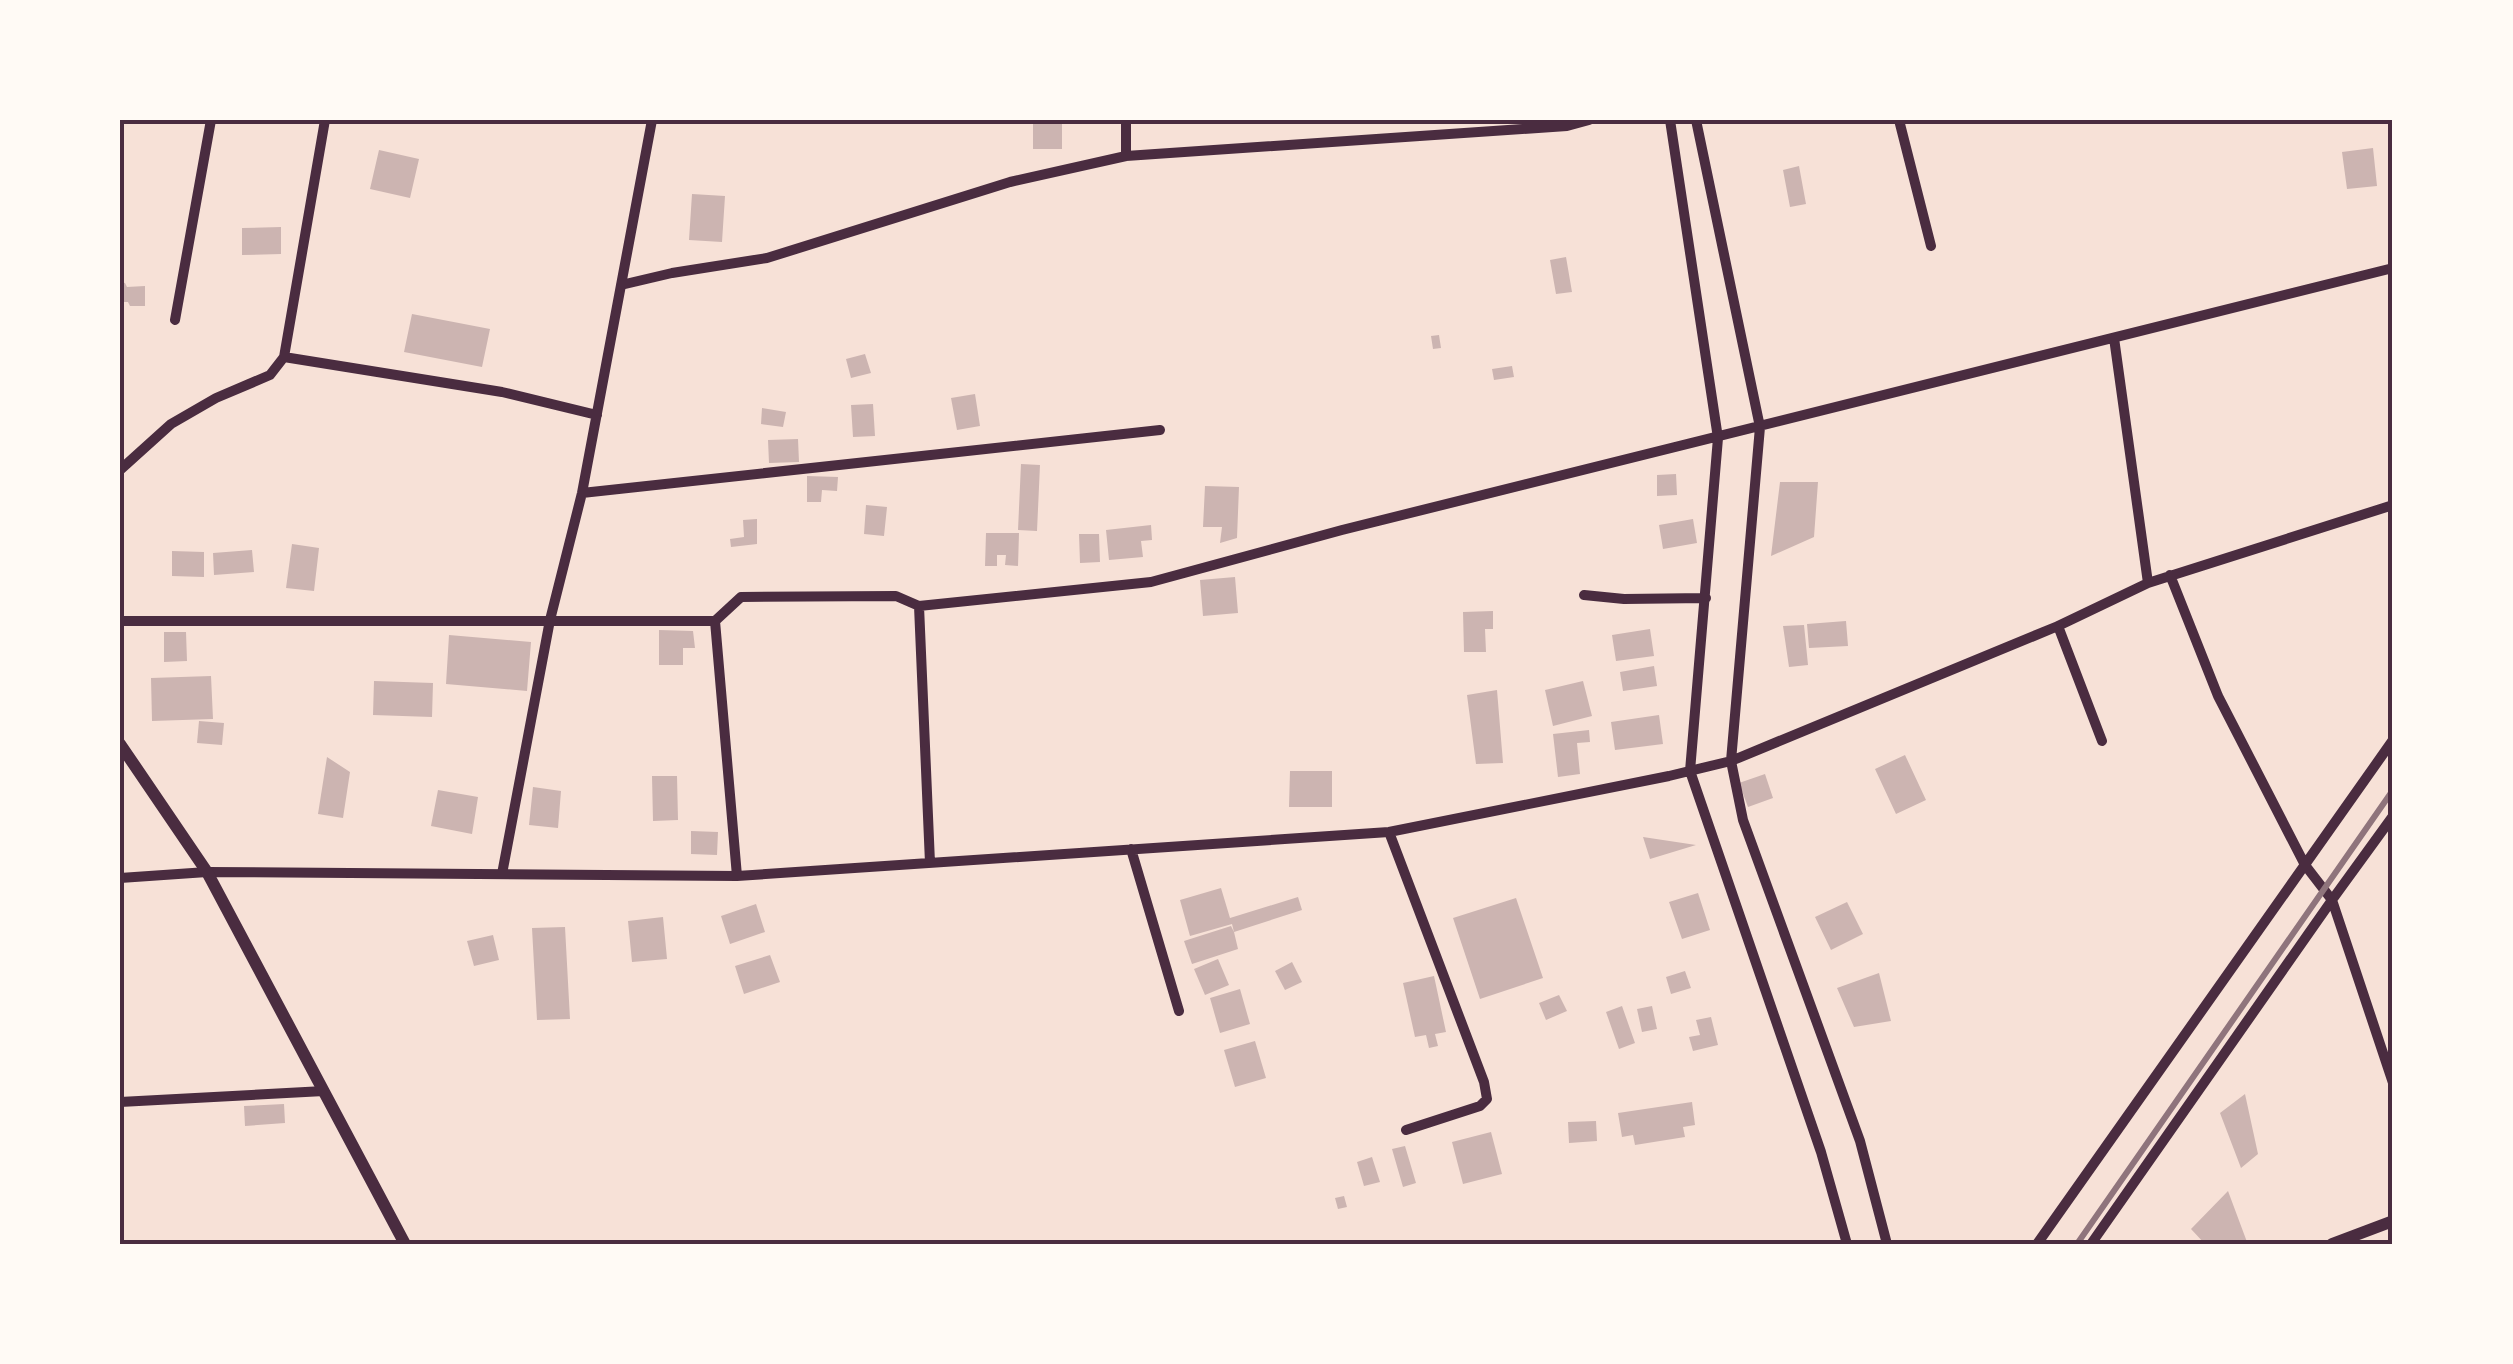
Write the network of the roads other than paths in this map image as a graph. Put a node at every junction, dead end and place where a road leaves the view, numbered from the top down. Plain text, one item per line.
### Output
1 (211, 120) edge
2 (325, 120) edge
3 (652, 120) edge
4 (1126, 120) edge
5 (1589, 120) edge
6 (1670, 120) edge
7 (1696, 120) edge
8 (1900, 120) edge
9 (1126, 156) junction
10 (1932, 246) dead end
11 (2393, 268) edge
12 (621, 285) junction
13 (175, 320) dead end
14 (2114, 338) junction
15 (284, 358) junction
16 (597, 414) junction
17 (1760, 427) junction
18 (1160, 430) dead end
19 (1718, 438) junction
20 (120, 470) edge
21 (582, 493) junction
22 (2393, 504) edge
23 (2170, 575) junction
24 (2148, 583) junction
25 (1584, 595) dead end
26 (1706, 598) junction
27 (919, 606) junction
28 (550, 620) junction
29 (120, 621) edge
30 (715, 621) junction
31 (2058, 626) junction
32 (2393, 740) edge
33 (2102, 741) dead end
34 (120, 744) edge
35 (1731, 761) junction
36 (1690, 771) junction
37 (2393, 816) edge
38 (1389, 832) junction
39 (1131, 849) junction
40 (930, 863) junction
41 (2305, 865) junction
42 (207, 872) junction
43 (502, 874) junction
44 (736, 876) junction
45 (120, 878) edge
46 (2332, 900) junction
47 (1179, 1011) dead end
48 (2393, 1084) edge
49 (324, 1092) junction
50 (120, 1102) edge
51 (1406, 1130) dead end
52 (2393, 1221) edge
53 (404, 1244) edge
54 (1847, 1244) edge
55 (1887, 1244) edge
56 (2036, 1244) edge
57 (2091, 1244) edge
58 (2332, 1244) edge

1 - 13 street
2 - 15 street
3 - 12 street
4 - 9 street
5 - 9 street
6 - 19 street
7 - 17 street
8 - 10 street
9 - 12 street
11 - 14 street
12 - 16 street
14 - 17 street
14 - 24 street
15 - 16 street
15 - 20 street
16 - 21 street
17 - 19 street
17 - 35 street
18 - 21 street
19 - 26 street
19 - 27 street
21 - 28 street
22 - 23 street
23 - 24 street
23 - 41 street
24 - 31 street
25 - 26 street
26 - 36 street
27 - 30 street
27 - 40 street
28 - 29 street
28 - 30 street
28 - 43 street
30 - 44 street
31 - 33 street
31 - 35 street
32 - 41 street
34 - 42 street
35 - 36 street
35 - 55 street
36 - 38 street
36 - 54 street
37 - 46 street
38 - 39 street
38 - 51 street
39 - 40 street
39 - 47 street
40 - 44 street
41 - 46 street
41 - 56 street
42 - 43 street
42 - 45 street
42 - 49 street
43 - 44 street
46 - 48 street
46 - 57 street
49 - 50 street
49 - 53 street
52 - 58 street

